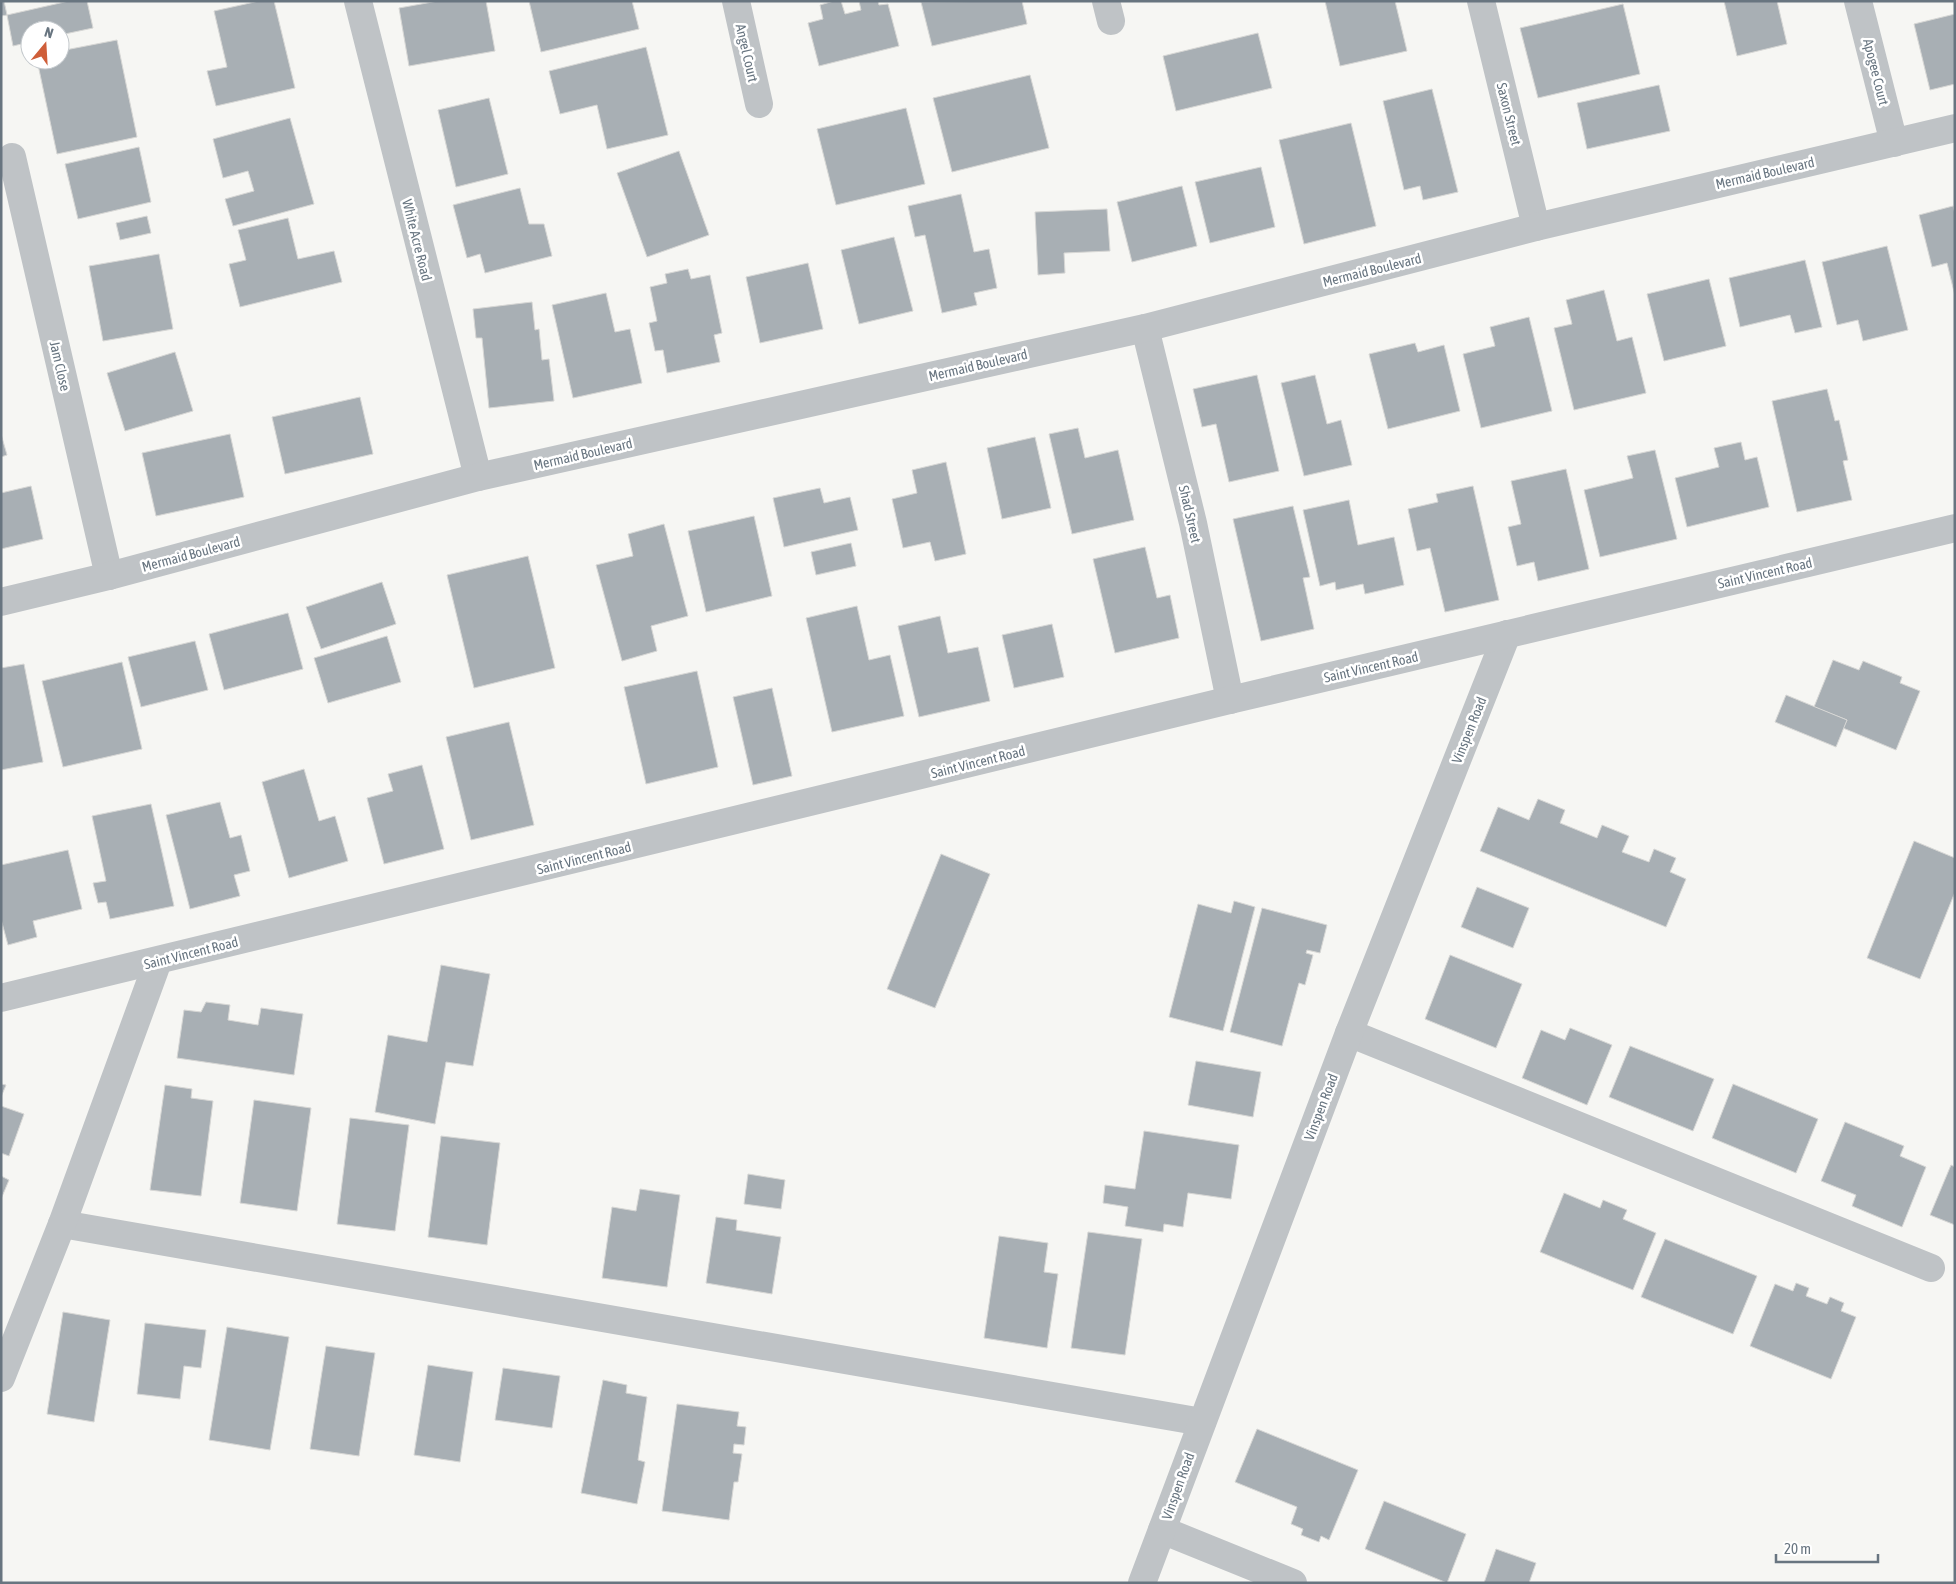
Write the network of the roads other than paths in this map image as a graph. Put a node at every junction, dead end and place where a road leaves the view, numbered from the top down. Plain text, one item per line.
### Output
1 (358, 1) edge
2 (736, 1) edge
3 (1481, 1) edge
4 (1858, 1) edge
5 (759, 104) dead end
6 (1955, 128) edge
7 (1894, 143) junction
8 (12, 157) dead end
9 (1536, 227) junction
10 (1145, 328) junction
11 (478, 478) junction
12 (1955, 528) edge
13 (109, 576) junction
14 (1, 602) edge
15 (1507, 634) junction
16 (1230, 700) junction
17 (158, 961) junction
18 (1, 998) edge
19 (1349, 1033) junction
20 (62, 1224) junction
21 (1931, 1268) dead end
22 (1, 1378) edge
23 (1202, 1422) junction
24 (1162, 1530) junction
25 (1142, 1583) edge
26 (1294, 1583) edge

1 - 11 street, White Acre Road
2 - 5 street, Angel Court
3 - 9 street, Saxon Street
4 - 7 street, Apogee Court
6 - 7 street, Mermaid Boulevard
7 - 9 street, Mermaid Boulevard
8 - 13 street, Jam Close
9 - 10 street, Mermaid Boulevard
10 - 11 street, Mermaid Boulevard
10 - 16 street, Shad Street
11 - 13 street, Mermaid Boulevard
12 - 15 street, Saint Vincent Road
13 - 14 street, Mermaid Boulevard
15 - 16 street, Saint Vincent Road
15 - 19 street, Vinspen Road
16 - 17 street, Saint Vincent Road
17 - 18 street, Saint Vincent Road
17 - 20 street
19 - 21 street
19 - 23 street, Vinspen Road
20 - 22 street
20 - 23 street
23 - 24 street, Vinspen Road
24 - 25 street, Vinspen Road
24 - 26 street

